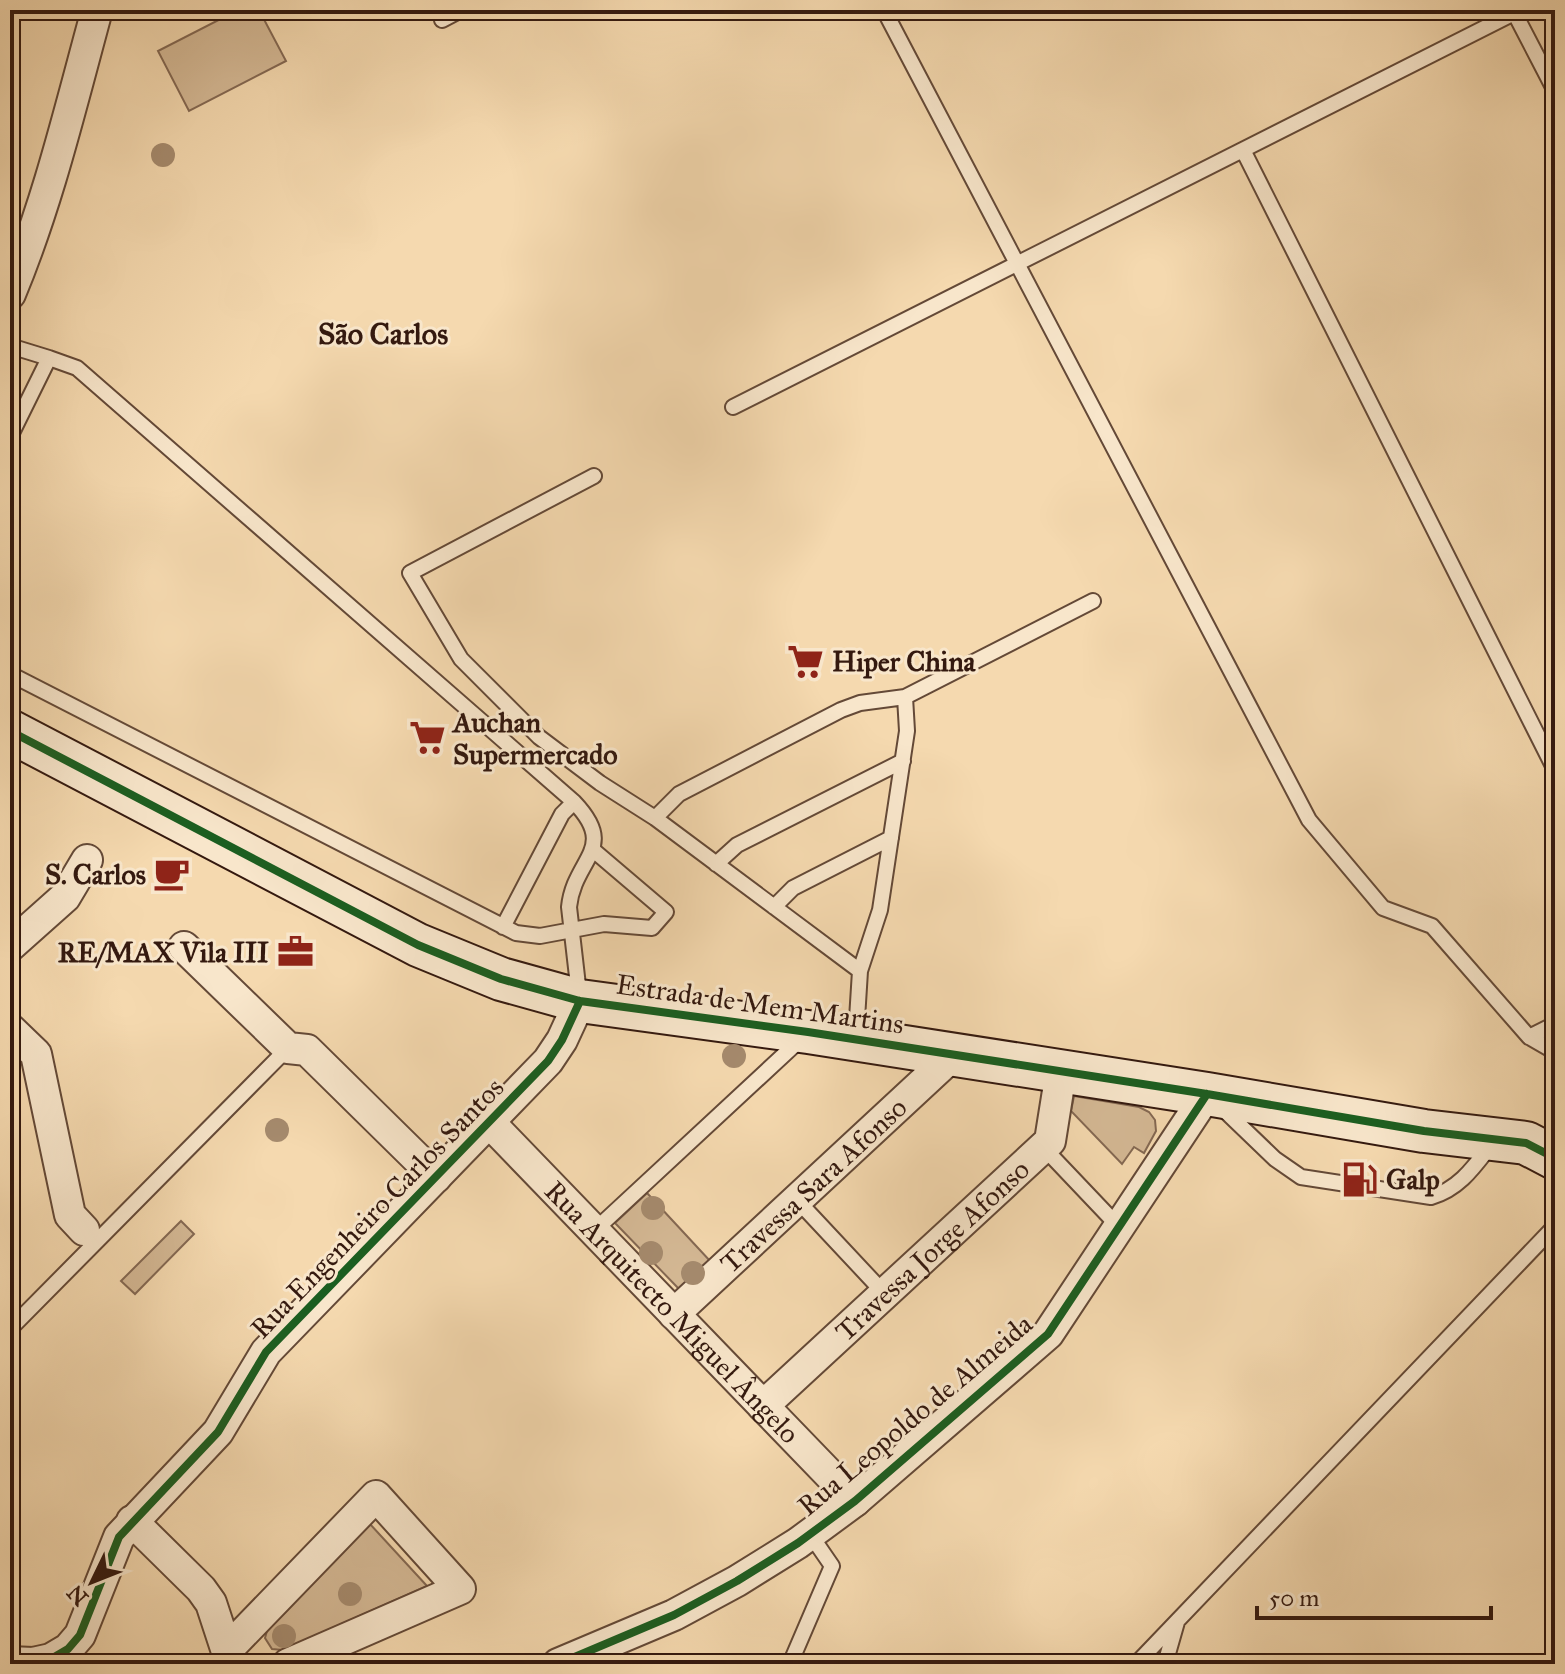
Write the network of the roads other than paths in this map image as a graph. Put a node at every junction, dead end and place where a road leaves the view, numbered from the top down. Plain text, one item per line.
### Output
1 (97, 10) edge
2 (461, 10) edge
3 (884, 10) edge
4 (1516, 11) edge
5 (442, 20) dead end
6 (1555, 91) edge
7 (1243, 150) junction
8 (1017, 264) junction
9 (10, 294) edge
10 (10, 346) edge
11 (49, 358) junction
12 (733, 407) dead end
13 (10, 437) edge
14 (594, 476) dead end
15 (1093, 601) dead end
16 (10, 674) edge
17 (905, 697) junction
18 (10, 731) edge
19 (903, 761) junction
20 (1555, 770) edge
21 (574, 802) junction
22 (655, 818) junction
23 (891, 838) junction
24 (592, 849) junction
25 (87, 860) dead end
26 (716, 864) junction
27 (774, 907) junction
28 (503, 927) junction
29 (572, 930) junction
30 (10, 946) edge
31 (184, 947) dead end
32 (860, 971) junction
33 (580, 1001) junction
34 (1555, 1024) edge
35 (10, 1029) edge
36 (808, 1032) junction
37 (1529, 1037) junction
38 (856, 1040) junction
39 (288, 1048) junction
40 (1555, 1052) edge
41 (953, 1055) junction
42 (1061, 1072) junction
43 (1207, 1094) junction
44 (489, 1122) junction
45 (1533, 1143) edge
46 (1043, 1147) junction
47 (436, 1177) junction
48 (797, 1200) junction
49 (1555, 1226) edge
50 (1119, 1227) junction
51 (84, 1230) dead end
52 (594, 1231) junction
53 (885, 1294) junction
54 (674, 1314) junction
55 (10, 1329) edge
56 (763, 1406) junction
57 (855, 1501) junction
58 (132, 1521) junction
59 (810, 1534) junction
60 (1178, 1619) junction
61 (229, 1657) edge
62 (22, 1662) edge
63 (288, 1664) edge
64 (558, 1664) edge
65 (790, 1664) edge
66 (1136, 1664) edge
67 (1165, 1664) edge

1 - 9 street
2 - 5 lane
3 - 8 lane
4 - 6 lane
4 - 7 lane
7 - 8 lane
7 - 20 lane
8 - 12 lane
8 - 37 lane
10 - 11 lane
11 - 13 lane
11 - 21 lane
14 - 22 lane
15 - 17 lane
16 - 28 lane
17 - 19 lane
17 - 22 lane
18 - 33 street, Estrada de Mem Martins
19 - 23 lane
19 - 26 lane
21 - 24 lane
21 - 28 lane
22 - 26 lane
23 - 27 lane
23 - 32 lane
24 - 29 lane
24 - 29 lane
25 - 30 street
26 - 27 lane
27 - 32 lane
28 - 29 lane
29 - 33 lane
31 - 39 street
32 - 38 lane
33 - 36 street, Estrada de Mem Martins
33 - 44 street, Rua Engenheiro Carlos Santos
34 - 37 lane
35 - 51 street
36 - 38 street, Estrada de Mem Martins
36 - 52 lane
37 - 40 lane
38 - 41 street, Estrada de Mem Martins
39 - 47 street
39 - 55 lane
41 - 42 street, Estrada de Mem Martins
41 - 48 street, Travessa Sara Afonso
42 - 43 street, Estrada de Mem Martins
42 - 46 street, Travessa Jorge Afonso
43 - 45 street, Estrada de Mem Martins
43 - 45 lane
43 - 50 street, Rua Leopoldo de Almeida
44 - 47 street, Rua Engenheiro Carlos Santos
44 - 52 street, Rua Arquitecto Miguel Ângelo
46 - 50 lane
46 - 53 street, Travessa Jorge Afonso
47 - 58 street, Rua Engenheiro Carlos Santos
48 - 53 lane
48 - 54 street, Travessa Sara Afonso
49 - 60 lane
50 - 57 street, Rua Leopoldo de Almeida
52 - 54 street, Rua Arquitecto Miguel Ângelo
53 - 56 street, Travessa Jorge Afonso
54 - 56 street, Rua Arquitecto Miguel Ângelo
56 - 57 street, Rua Arquitecto Miguel Ângelo
57 - 59 street, Rua Leopoldo de Almeida
58 - 61 street
58 - 62 street, Rua Engenheiro Carlos Santos
59 - 64 street, Rua Leopoldo de Almeida
59 - 65 lane
60 - 66 lane
60 - 67 lane
61 - 63 street

